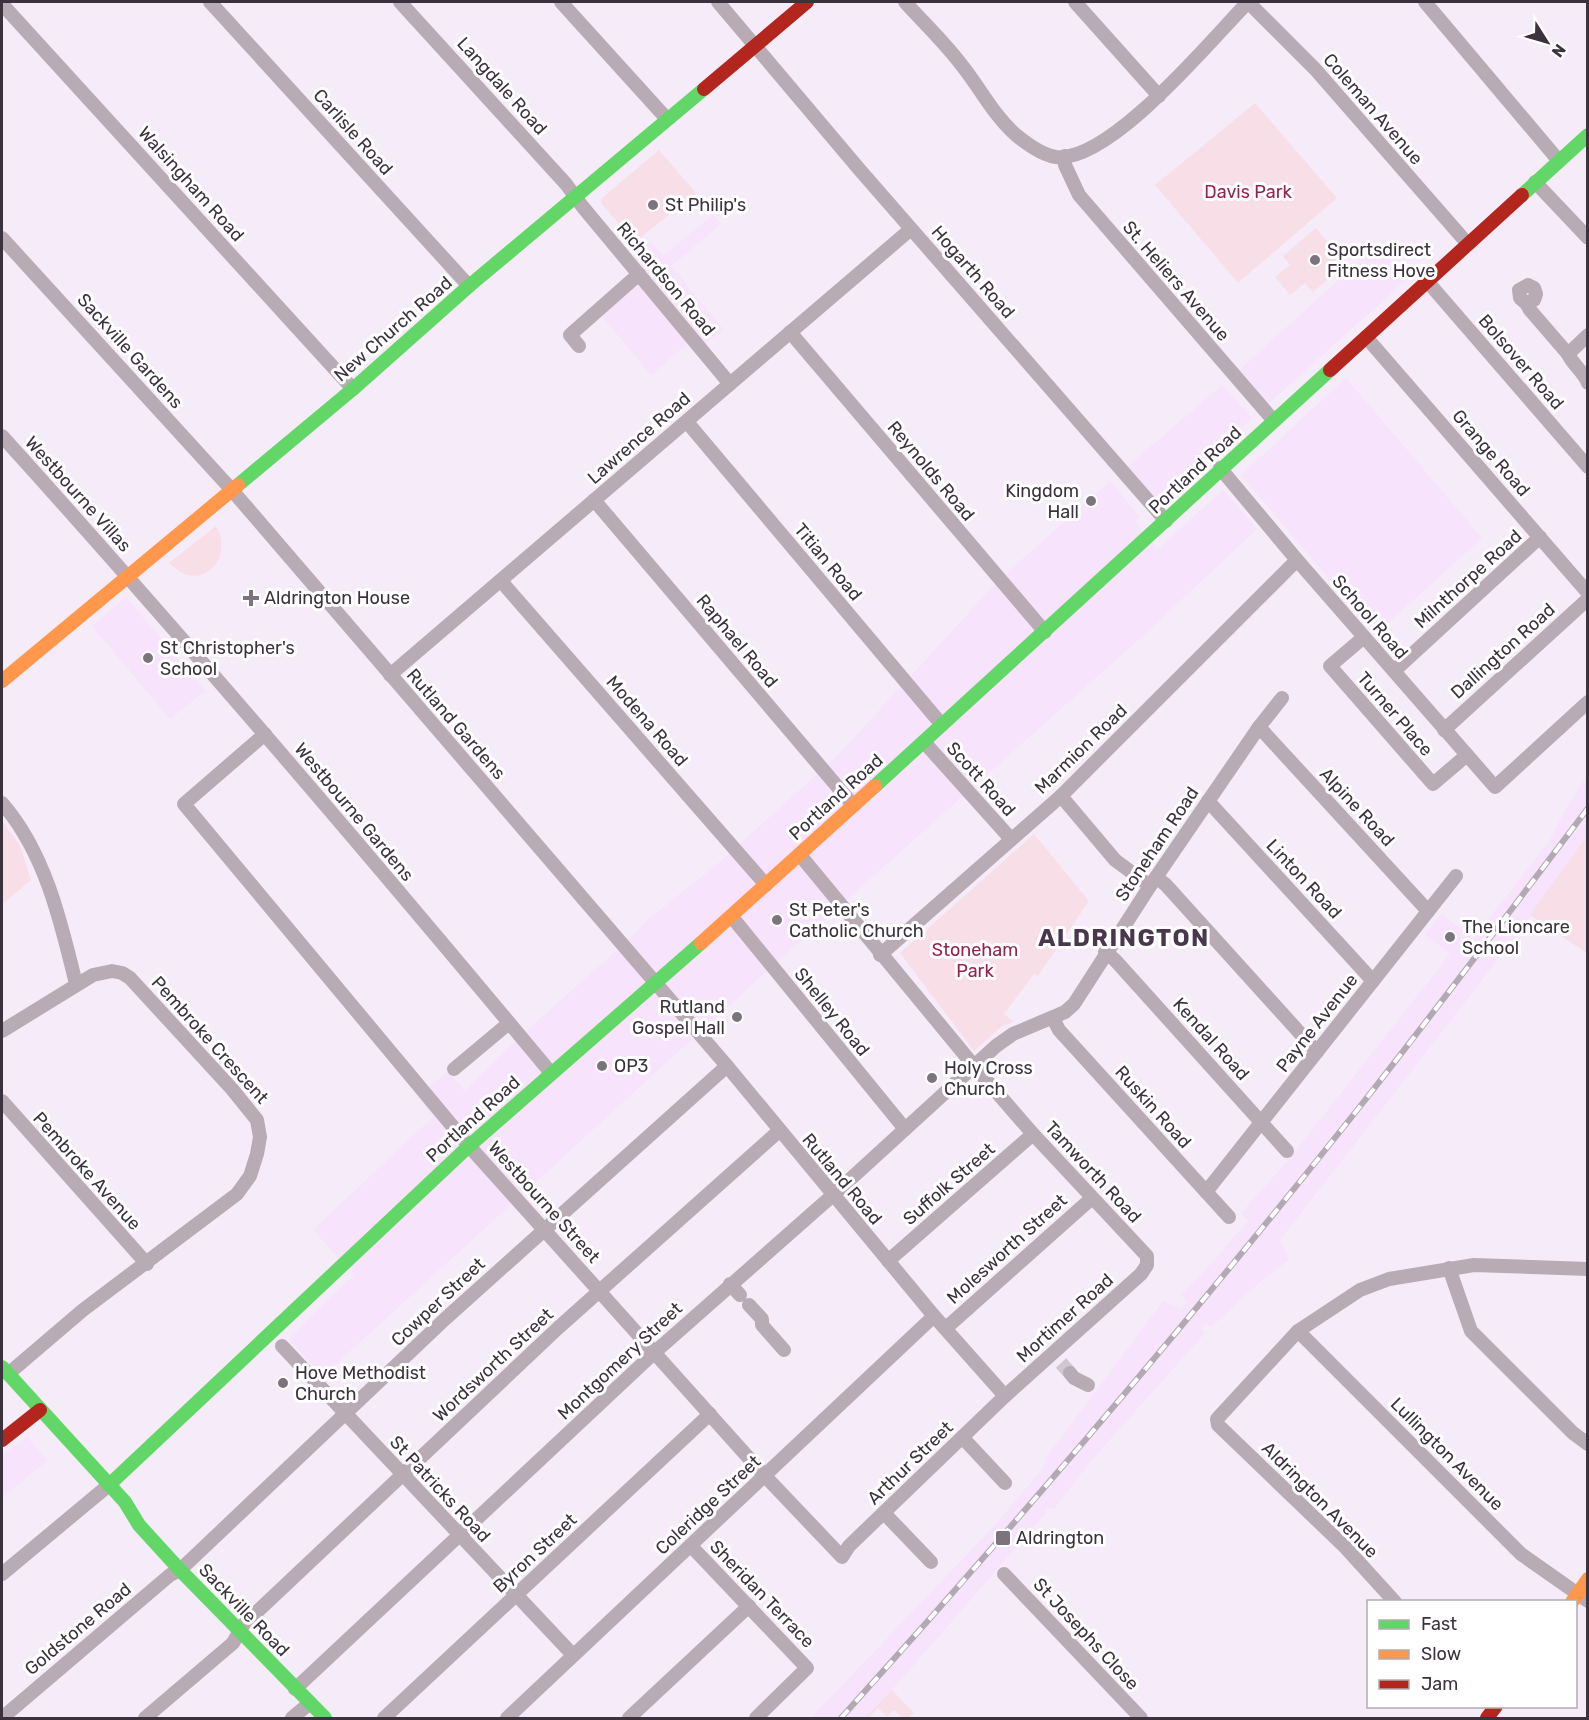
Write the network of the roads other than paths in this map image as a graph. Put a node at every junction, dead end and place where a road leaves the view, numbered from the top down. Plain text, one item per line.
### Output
1 (210, 2) edge
2 (400, 2) edge
3 (561, 2) edge
4 (718, 2) edge
5 (807, 2) edge
6 (905, 2) edge
7 (1075, 2) edge
8 (1248, 2) edge
9 (1425, 2) edge
10 (2, 4) edge
11 (756, 44) junction
12 (1159, 96) junction
13 (667, 119) junction
14 (1587, 135) edge
15 (1065, 156) junction
16 (1558, 160) junction
17 (1535, 182) junction
18 (575, 196) junction
19 (911, 229) junction
20 (1587, 236) edge
21 (2, 238) edge
22 (1467, 243) junction
23 (639, 274) junction
24 (1427, 281) junction
25 (469, 286) junction
26 (1526, 303) dead end
27 (790, 332) junction
28 (1587, 335) edge
29 (1366, 337) junction
30 (579, 346) dead end
31 (1568, 354) junction
32 (1587, 378) edge
33 (730, 384) junction
34 (353, 388) junction
35 (1274, 421) junction
36 (687, 422) junction
37 (2, 438) edge
38 (1587, 467) edge
39 (1220, 468) junction
40 (231, 489) junction
41 (594, 501) junction
42 (1166, 521) junction
43 (1540, 537) junction
44 (1296, 560) junction
45 (127, 575) junction
46 (501, 581) junction
47 (1587, 593) edge
48 (1587, 599) edge
49 (1045, 632) junction
50 (1364, 637) junction
51 (1394, 671) junction
52 (390, 675) junction
53 (2, 681) edge
54 (1282, 698) dead end
55 (1587, 702) edge
56 (942, 725) junction
57 (1259, 727) junction
58 (1444, 730) junction
59 (265, 734) junction
60 (924, 742) junction
61 (1467, 756) junction
62 (1061, 796) junction
63 (1208, 801) junction
64 (2, 803) edge
65 (853, 805) junction
66 (1011, 839) junction
67 (800, 855) junction
68 (1456, 876) dead end
69 (1153, 881) junction
70 (766, 885) junction
71 (1428, 911) junction
72 (732, 917) junction
73 (1106, 952) junction
74 (880, 955) junction
75 (1373, 981) junction
76 (654, 983) junction
77 (76, 984) junction
78 (1053, 1018) junction
79 (509, 1023) junction
80 (2, 1031) edge
81 (1317, 1052) junction
82 (727, 1066) junction
83 (974, 1066) junction
84 (454, 1069) dead end
85 (551, 1074) junction
86 (2, 1101) edge
87 (1262, 1122) junction
88 (905, 1129) junction
89 (779, 1131) junction
90 (1033, 1134) junction
91 (470, 1146) junction
92 (1287, 1151) dead end
93 (1206, 1192) junction
94 (833, 1195) junction
95 (1092, 1198) junction
96 (1229, 1217) dead end
97 (544, 1229) junction
98 (888, 1261) junction
99 (147, 1264) junction
100 (1147, 1266) joint
101 (1449, 1268) junction
102 (1587, 1269) edge
103 (730, 1284) junction
104 (600, 1290) junction
105 (934, 1316) junction
106 (946, 1328) junction
107 (1298, 1331) junction
108 (282, 1346) dead end
109 (784, 1350) dead end
110 (655, 1352) junction
111 (1061, 1363) junction
112 (4, 1375) edge
113 (1088, 1385) dead end
114 (1005, 1396) junction
115 (35, 1414) junction
116 (345, 1414) junction
117 (711, 1414) junction
118 (962, 1437) junction
119 (2, 1440) edge
120 (1587, 1444) edge
121 (402, 1475) junction
122 (765, 1476) junction
123 (1005, 1483) dead end
124 (104, 1490) junction
125 (884, 1513) junction
126 (459, 1535) junction
127 (691, 1546) junction
128 (842, 1557) joint
129 (931, 1562) dead end
130 (180, 1570) junction
131 (2, 1574) edge
132 (1004, 1574) dead end
133 (1587, 1579) edge
134 (516, 1596) junction
135 (1579, 1599) edge
136 (1393, 1600) edge
137 (749, 1606) junction
138 (239, 1633) junction
139 (573, 1656) junction
140 (295, 1689) junction
141 (310, 1703) junction
142 (2, 1718) edge
143 (145, 1719) edge
144 (292, 1719) edge
145 (325, 1719) edge
146 (384, 1719) edge
147 (507, 1719) edge
148 (629, 1719) edge
149 (756, 1719) edge
150 (1141, 1719) edge

1 - 25 street, Carlisle Road
2 - 18 street, Langdale Road
3 - 13 street
4 - 11 street, Hogarth Road
5 - 11 street, New Church Road
6 - 15 street
7 - 12 street
8 - 12 street
8 - 22 street, Coleman Avenue
9 - 16 street
10 - 34 street, Walsingham Road
11 - 13 street, New Church Road
11 - 19 street, Hogarth Road
12 - 15 street
13 - 18 street, New Church Road
14 - 16 street, Portland Road
15 - 35 street, St. Heliers Avenue
16 - 17 street, Portland Road
17 - 20 street
17 - 22 street, Portland Road
18 - 23 street, Richardson Road
18 - 25 street, New Church Road
19 - 27 street, Lawrence Road
19 - 42 street, Hogarth Road
21 - 40 street, Sackville Gardens
22 - 24 street, Portland Road
23 - 30 street
23 - 33 street, Richardson Road
24 - 29 street, Portland Road
24 - 38 street, Bolsover Road
25 - 34 street, New Church Road
26 - 31 street
27 - 33 street, Lawrence Road
27 - 49 street, Reynolds Road
28 - 31 street
29 - 35 street, Portland Road
29 - 43 street, Grange Road
31 - 32 street
33 - 36 street, Lawrence Road
34 - 40 street, New Church Road
35 - 39 street, Portland Road
36 - 41 street, Lawrence Road
36 - 56 street, Titian Road
37 - 45 street, Westbourne Villas
39 - 42 street, Portland Road
39 - 44 street, School Road
40 - 45 street, New Church Road
40 - 52 street, Rutland Gardens
41 - 46 street, Lawrence Road
41 - 65 street, Raphael Road
42 - 49 street, Portland Road
43 - 47 street, Grange Road
43 - 51 street, Milnthorpe Road
44 - 50 street, School Road
44 - 62 street, Marmion Road
45 - 53 street, New Church Road
45 - 59 street, Westbourne Gardens
46 - 52 street, Lawrence Road
46 - 70 street, Modena Road
48 - 58 street, Dallington Road
49 - 56 street, Portland Road
50 - 51 street, School Road
50 - 61 street, Turner Place
51 - 58 street, School Road
52 - 76 street, Rutland Gardens
54 - 57 street, Stoneham Road
55 - 61 street, School Road
56 - 60 street, Portland Road
57 - 63 street, Stoneham Road
57 - 71 street, Alpine Road
58 - 61 street, School Road
59 - 79 street, Westbourne Gardens
59 - 91 street, Westbourne Street
60 - 65 street, Portland Road
60 - 66 street, Scott Road
62 - 66 street, Marmion Road
62 - 69 street
63 - 69 street, Stoneham Road
63 - 75 street, Linton Road
64 - 77 street
65 - 67 street, Portland Road
66 - 74 street, Marmion Road
67 - 70 street, Portland Road
67 - 74 street, Tamworth Road
68 - 71 street, Payne Avenue
69 - 73 street, Stoneham Road
69 - 81 street
70 - 72 street, Portland Road
71 - 75 street, Payne Avenue
72 - 76 street, Portland Road
72 - 88 street, Shelley Road
73 - 78 street, Stoneham Road
73 - 87 street, Kendal Road
74 - 83 street, Tamworth Road
75 - 81 street, Payne Avenue
76 - 82 street, Rutland Road
76 - 85 street, Portland Road
77 - 80 street, Pembroke Crescent
77 - 99 street, Pembroke Crescent
78 - 83 street, Stoneham Road
78 - 93 street, Ruskin Road
79 - 84 street
79 - 85 street, Westbourne Gardens
81 - 87 street, Payne Avenue
82 - 89 street, Rutland Road
82 - 97 street, Cowper Street
83 - 88 street, Montgomery Street
83 - 90 street, Tamworth Road
85 - 91 street, Portland Road
86 - 99 street, Pembroke Avenue
87 - 92 street, Kendal Road
87 - 93 street, Payne Avenue
88 - 94 street, Montgomery Street
89 - 94 street, Rutland Road
89 - 104 street, Wordsworth Street
90 - 95 street, Tamworth Road
90 - 98 street, Suffolk Street
91 - 97 street, Westbourne Street
91 - 124 street, Portland Road
93 - 96 street, Ruskin Road
94 - 98 street, Rutland Road
94 - 103 street, Montgomery Street
95 - 100 street, Tamworth Road
95 - 106 street, Molesworth Street
97 - 104 street, Westbourne Street
97 - 116 street, Cowper Street
98 - 105 street, Rutland Road
99 - 112 street, Pembroke Crescent
100 - 111 street, Mortimer Road
101 - 102 street
101 - 107 street
101 - 120 street
103 - 109 street
103 - 110 street, Montgomery Street
104 - 110 street, Westbourne Street
104 - 121 street, Wordsworth Street
105 - 106 street, Rutland Road
105 - 122 street, Coleridge Street
106 - 114 street, Rutland Road
107 - 135 street, Lullington Avenue
107 - 136 street, Aldrington Avenue
108 - 116 street, St Patricks Road
110 - 117 street, Westbourne Street
110 - 126 street, Montgomery Street
111 - 113 street
111 - 114 street, Mortimer Road
112 - 115 street, Sackville Road
114 - 118 street, Arthur Street
115 - 119 street
115 - 124 street, Sackville Road
116 - 121 street, St Patricks Road
116 - 130 street, Cowper Street
117 - 122 street, Westbourne Street
117 - 134 street, Byron Street
118 - 123 street
118 - 125 street, Arthur Street
121 - 126 street, St Patricks Road
121 - 138 street, Wordsworth Street
122 - 127 street, Coleridge Street
122 - 128 street, Westbourne Street
124 - 130 street, Sackville Road
124 - 131 street
125 - 128 street, Arthur Street
125 - 129 street
126 - 134 street, St Patricks Road
126 - 140 street, Montgomery Street
127 - 137 street, Sheridan Terrace
127 - 139 street, Coleridge Street
130 - 138 street, Sackville Road
130 - 142 street, Goldstone Road
132 - 150 street, St Josephs Close
133 - 135 street
134 - 139 street, St Patricks Road
134 - 146 street, Byron Street
137 - 148 street
137 - 149 street, Sheridan Terrace
138 - 140 street, Sackville Road
138 - 143 street, Wordsworth Street
139 - 147 street, Coleridge Street
140 - 141 street, Sackville Road
141 - 144 street
141 - 145 street, Sackville Road

